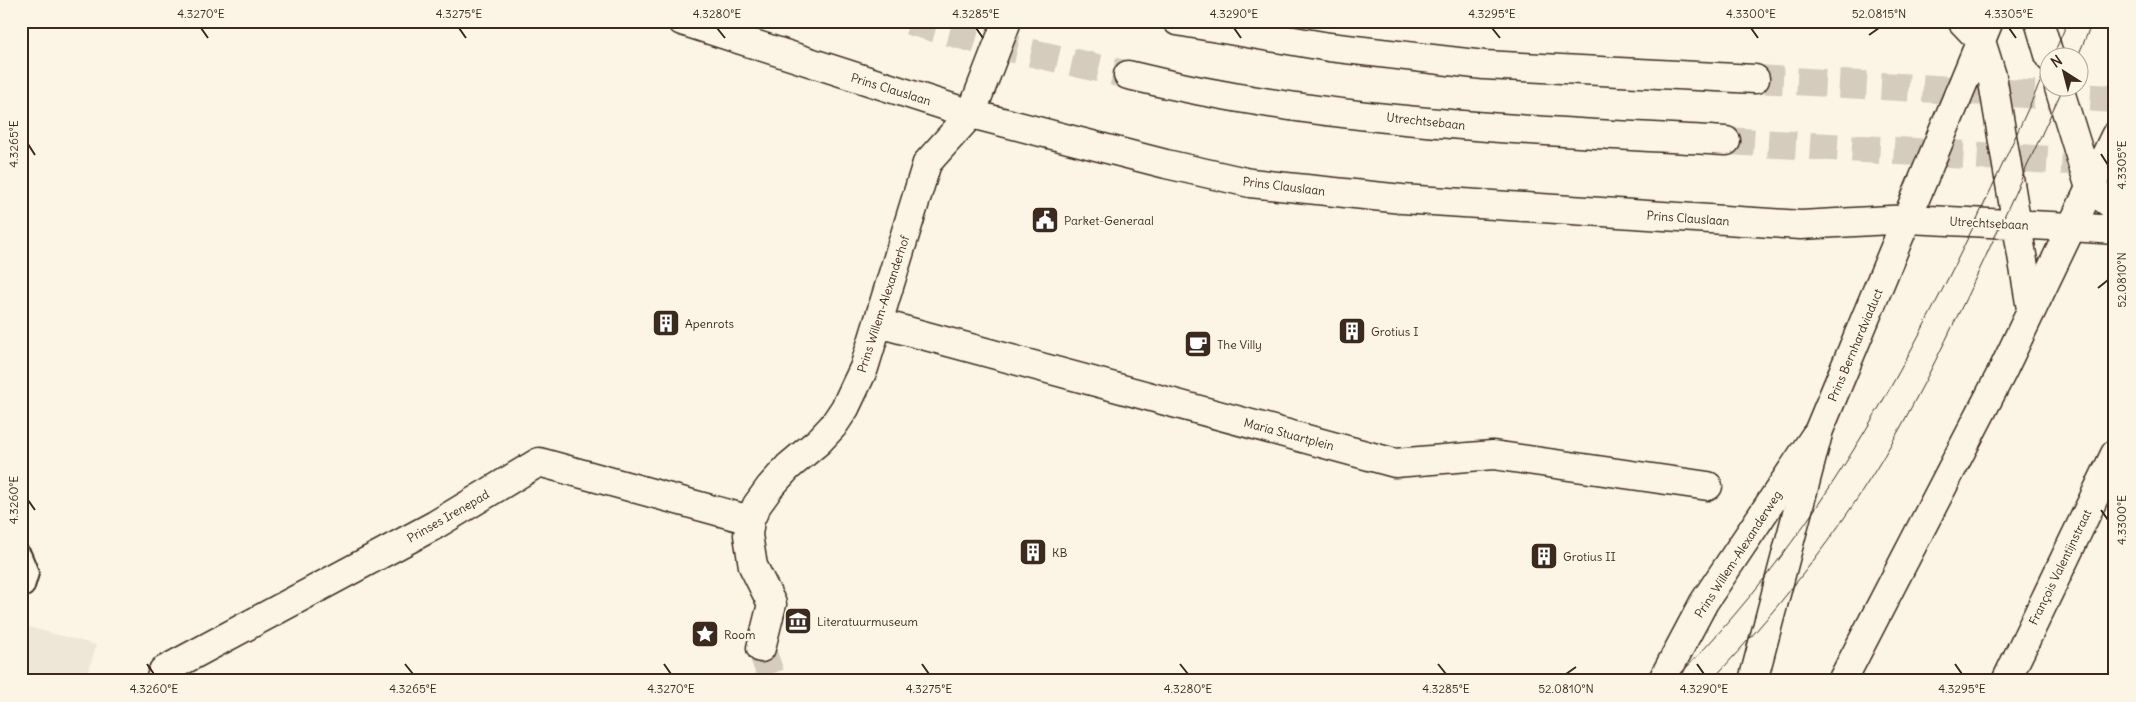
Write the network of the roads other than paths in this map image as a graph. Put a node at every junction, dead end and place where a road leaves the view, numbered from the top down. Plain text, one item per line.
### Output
1 (682, 21) edge
2 (1006, 21) edge
3 (1177, 21) edge
4 (1962, 21) edge
5 (2038, 21) edge
6 (1985, 31) edge
7 (2047, 48) edge
8 (1128, 75) tunnel mouth
9 (1755, 79) tunnel mouth
10 (2062, 98) edge
11 (971, 114) junction
12 (2115, 136) edge
13 (1726, 142) tunnel mouth
14 (2090, 188) junction
15 (2115, 207) edge
16 (1908, 219) junction
17 (2018, 224) junction
18 (2070, 228) junction
19 (2115, 230) edge
20 (2031, 309) junction
21 (878, 323) junction
22 (1819, 430) junction
23 (2115, 454) edge
24 (1708, 486) dead end
25 (750, 520) junction
26 (21, 556) edge
27 (21, 586) edge
28 (761, 648) tunnel mouth
29 (161, 676) edge
30 (1662, 681) edge
31 (1753, 681) edge
32 (1842, 681) edge
33 (2006, 681) edge

1 - 11 street, Prins Clauslaan
2 - 11 street
3 - 9 street
4 - 6 street
5 - 7 street
6 - 16 street, Prins Bernhardviaduct
6 - 17 street
8 - 13 street, Utrechtsebaan
10 - 14 street
11 - 16 street, Prins Clauslaan
11 - 21 street, Prins Willem-Alexanderhof
12 - 14 street
14 - 15 street
14 - 18 street
16 - 17 street, Utrechtsebaan
16 - 22 street, Prins Bernhardviaduct
17 - 18 street, Utrechtsebaan
17 - 20 street
18 - 19 street, Utrechtsebaan
18 - 20 street
20 - 32 street
21 - 24 street, Maria Stuartplein
21 - 25 street, Prins Willem-Alexanderhof
22 - 30 street, Prins Willem-Alexanderweg
22 - 31 street, Prins Bernhardviaduct
23 - 33 street, François Valentijnstraat
25 - 28 street, Prins Willem-Alexanderhof
25 - 29 street, Prinses Irenepad
26 - 27 lane

